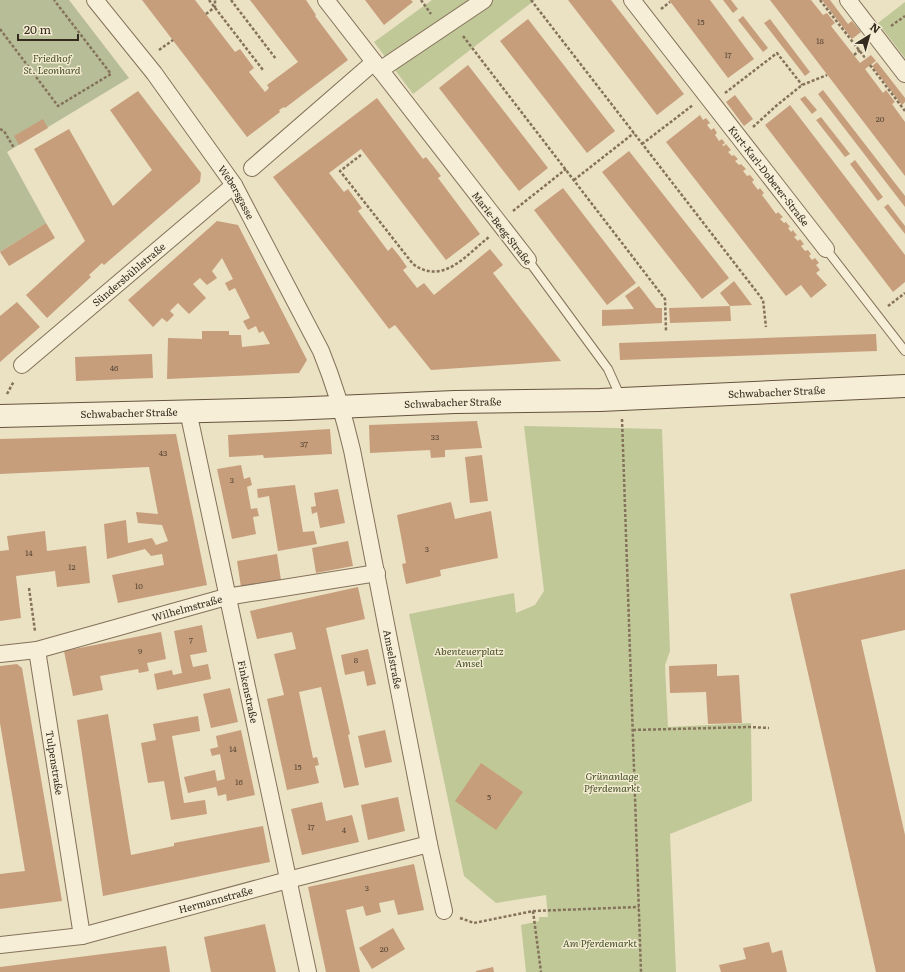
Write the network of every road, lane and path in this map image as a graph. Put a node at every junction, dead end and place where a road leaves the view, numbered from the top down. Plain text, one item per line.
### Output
1 (54, 0) edge
2 (96, 0) edge
3 (209, 0) edge
4 (215, 0) edge
5 (231, 0) edge
6 (326, 0) edge
7 (484, 0) edge
8 (532, 0) edge
9 (632, 0) edge
10 (820, 0) edge
11 (848, 0) edge
12 (215, 7) junction
13 (206, 14) dead end
14 (0, 28) edge
15 (476, 52) dead end
16 (276, 59) dead end
17 (866, 59) dead end
18 (870, 65) dead end
19 (377, 66) junction
20 (263, 70) dead end
21 (905, 74) edge
22 (827, 75) dead end
23 (802, 85) junction
24 (710, 98) junction
25 (905, 111) edge
26 (0, 129) edge
27 (634, 133) junction
28 (740, 136) junction
29 (642, 144) junction
30 (14, 148) dead end
31 (361, 155) dead end
32 (252, 168) dead end
33 (566, 169) junction
34 (574, 180) junction
35 (234, 184) junction
36 (500, 225) junction
37 (826, 249) joint
38 (528, 260) joint
39 (905, 293) edge
40 (877, 315) junction
41 (766, 327) dead end
42 (666, 331) dead end
43 (905, 351) edge
44 (22, 365) joint
45 (905, 386) edge
46 (622, 400) junction
47 (341, 407) junction
48 (188, 411) junction
49 (0, 416) edge
50 (377, 573) junction
51 (29, 588) dead end
52 (226, 597) junction
53 (37, 650) junction
54 (0, 654) edge
55 (769, 728) dead end
56 (633, 730) junction
57 (429, 844) junction
58 (288, 880) junction
59 (638, 907) junction
60 (444, 911) joint
61 (533, 911) junction
62 (82, 936) junction
63 (0, 945) edge
64 (308, 972) edge
65 (541, 972) edge
66 (641, 972) edge

1 - 14 path
2 - 35 street, Webersgasse
3 - 12 path
4 - 12 path
5 - 16 path
6 - 19 street, Marie-Beeg-Straße
7 - 19 street
8 - 27 path
9 - 24 street, Kurt-Karl-Doberer-Straße
10 - 17 path
11 - 21 street
12 - 13 path
12 - 20 path
15 - 33 path
18 - 25 path
19 - 32 street
19 - 36 street, Marie-Beeg-Straße
22 - 23 path
23 - 24 path
23 - 28 path
24 - 28 street, Kurt-Karl-Doberer-Straße
24 - 29 path
26 - 30 path
27 - 29 path
27 - 34 path
28 - 37 street, Kurt-Karl-Doberer-Straße
29 - 41 path
31 - 36 path
33 - 34 path
33 - 36 path
34 - 42 path
35 - 44 street, Sündersbühlstraße
35 - 47 street, Webersgasse
36 - 38 street, Marie-Beeg-Straße
37 - 40 lane, Kurt-Karl-Doberer-Straße
38 - 46 lane, Marie-Beeg-Straße
39 - 40 path
40 - 43 lane, Kurt-Karl-Doberer-Straße
44 - 49 path
45 - 46 main road, Schwabacher Straße
46 - 47 main road, Schwabacher Straße
46 - 56 path
47 - 48 main road, Schwabacher Straße
47 - 50 street, Amselstraße
48 - 49 main road, Schwabacher Straße
48 - 52 street, Finkenstraße
50 - 52 street, Wilhelmstraße
50 - 57 street, Amselstraße
51 - 53 path
52 - 53 street, Wilhelmstraße
52 - 58 street, Finkenstraße
53 - 54 street, Wilhelmstraße
53 - 62 street, Tulpenstraße
55 - 56 path
56 - 59 path
57 - 58 street, Hermannstraße
57 - 60 street, Amselstraße
58 - 62 street, Hermannstraße
58 - 64 street, Finkenstraße
59 - 61 path
59 - 66 path
60 - 61 path
61 - 65 path
62 - 63 street, Hermannstraße

